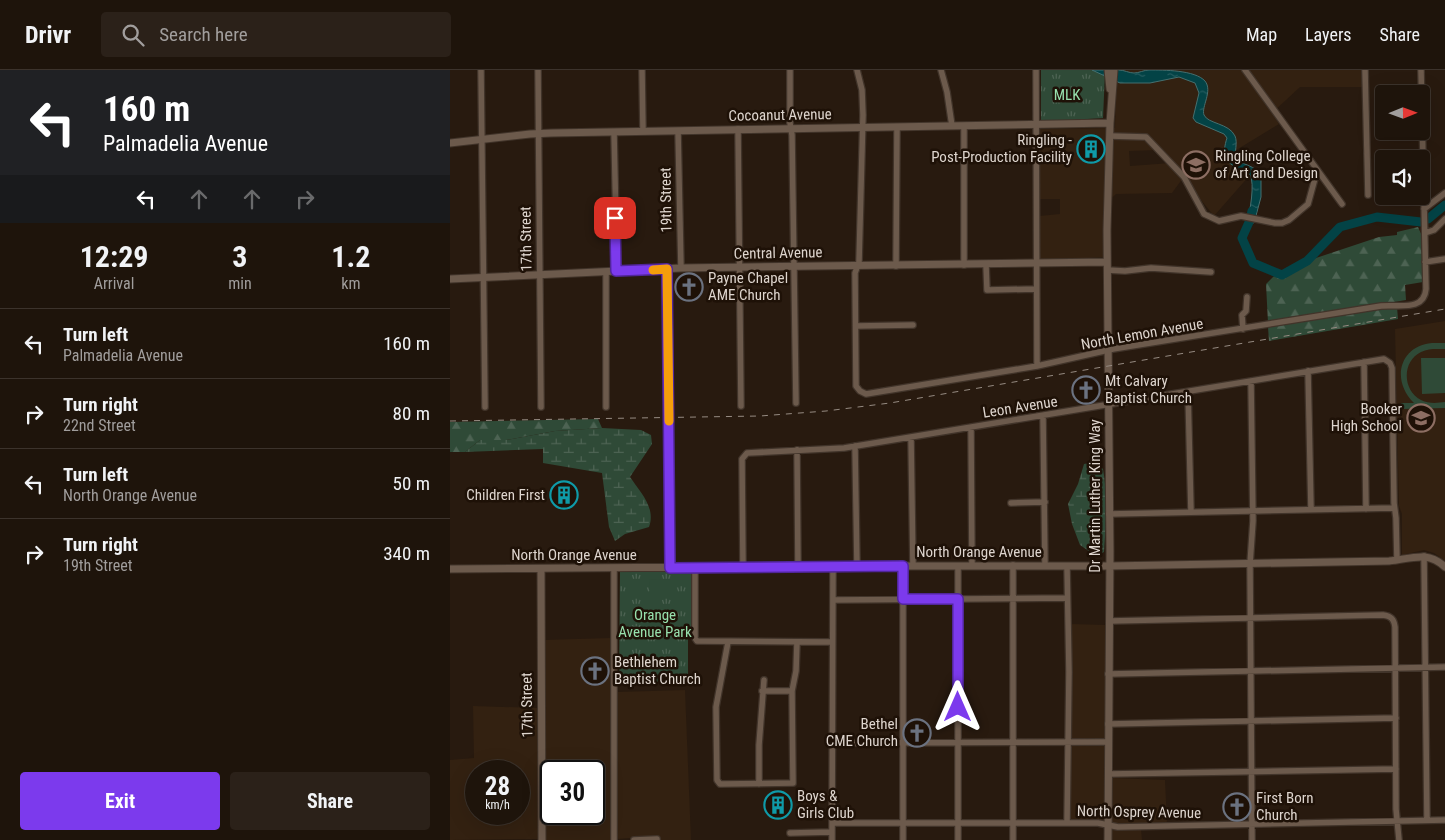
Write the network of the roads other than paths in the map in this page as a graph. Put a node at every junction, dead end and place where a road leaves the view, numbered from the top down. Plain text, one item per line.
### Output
1 (481, 70) edge
2 (538, 70) edge
3 (642, 70) edge
4 (790, 70) edge
5 (857, 70) edge
6 (941, 70) edge
7 (1036, 70) edge
8 (1108, 70) edge
9 (1114, 70) edge
10 (1245, 70) edge
11 (1366, 70) edge
12 (1421, 70) edge
13 (1111, 89) junction
14 (1110, 123) junction
15 (1036, 124) junction
16 (952, 126) junction
17 (964, 126) junction
18 (862, 127) junction
19 (897, 127) junction
20 (738, 129) junction
21 (791, 129) junction
22 (678, 130) junction
23 (643, 131) junction
24 (614, 132) junction
25 (538, 133) junction
26 (1110, 136) junction
27 (482, 139) junction
28 (450, 143) edge
29 (1317, 171) junction
30 (1445, 194) edge
31 (1368, 195) dead end
32 (1342, 204) dead end
33 (1424, 209) junction
34 (1445, 219) edge
35 (1425, 234) junction
36 (1445, 259) edge
37 (1425, 262) junction
38 (1036, 264) junction
39 (964, 265) junction
40 (986, 265) junction
41 (857, 266) junction
42 (896, 266) junction
43 (1107, 266) junction
44 (794, 267) junction
45 (680, 268) junction
46 (740, 268) junction
47 (667, 269) junction
48 (616, 271) junction
49 (606, 272) junction
50 (1211, 272) dead end
51 (540, 275) junction
52 (484, 278) junction
53 (450, 279) edge
54 (1036, 289) junction
55 (1247, 297) dead end
56 (914, 325) dead end
57 (856, 326) junction
58 (1243, 329) junction
59 (1108, 350) junction
60 (1364, 362) junction
61 (1037, 366) junction
62 (1308, 371) junction
63 (1251, 381) junction
64 (1188, 392) junction
65 (796, 403) dead end
66 (1108, 405) junction
67 (741, 406) dead end
68 (485, 407) dead end
69 (541, 407) dead end
70 (606, 407) dead end
71 (1043, 416) junction
72 (971, 428) junction
73 (911, 437) junction
74 (855, 446) junction
75 (797, 450) junction
76 (1045, 502) junction
77 (1011, 503) dead end
78 (1394, 508) junction
79 (1311, 509) junction
80 (1366, 509) junction
81 (1253, 511) junction
82 (1191, 512) junction
83 (1109, 514) junction
84 (1424, 556) junction
85 (1397, 560) junction
86 (1250, 564) junction
87 (1045, 565) junction
88 (833, 566) junction
89 (857, 566) junction
90 (903, 566) junction
91 (913, 566) junction
92 (958, 566) junction
93 (972, 566) junction
94 (1012, 566) junction
95 (1067, 566) junction
96 (1109, 566) junction
97 (1445, 567) edge
98 (670, 568) junction
99 (694, 568) junction
100 (743, 568) junction
101 (798, 568) junction
102 (450, 569) edge
103 (541, 569) junction
104 (614, 569) junction
105 (1067, 598) junction
106 (903, 599) junction
107 (958, 599) junction
108 (1013, 599) junction
109 (833, 600) junction
110 (1250, 618) junction
111 (1109, 621) junction
112 (728, 642) junction
113 (797, 642) junction
114 (832, 642) junction
115 (1425, 667) junction
116 (1445, 667) edge
117 (1395, 668) junction
118 (1250, 672) junction
119 (1108, 674) junction
120 (764, 680) dead end
121 (762, 691) junction
122 (792, 691) junction
123 (1396, 718) junction
124 (1251, 721) junction
125 (1108, 724) junction
126 (1013, 742) junction
127 (1068, 742) junction
128 (1108, 742) junction
129 (832, 743) junction
130 (903, 743) junction
131 (958, 743) junction
132 (1396, 768) junction
133 (1251, 771) junction
134 (1109, 774) junction
135 (759, 784) junction
136 (1427, 820) junction
137 (1445, 820) edge
138 (1397, 821) junction
139 (832, 823) junction
140 (904, 823) junction
141 (958, 823) junction
142 (1013, 824) junction
143 (1067, 824) junction
144 (1252, 824) junction
145 (1108, 825) junction
146 (832, 832) junction
147 (790, 833) dead end
148 (657, 839) dead end
149 (542, 840) edge
150 (614, 840) edge
151 (634, 840) edge
152 (832, 840) edge
153 (903, 840) edge
154 (958, 840) edge
155 (1013, 840) edge
156 (1108, 840) edge
157 (1252, 840) edge
158 (1399, 840) edge

1 - 27 street
2 - 25 street, 17th Street
3 - 23 street
4 - 21 street
5 - 18 street
6 - 16 street
7 - 15 street
8 - 13 street, Dr Martin Luther King Way
9 - 13 street, Dr Martin Luther King Way
10 - 29 street
11 - 31 street
12 - 33 street
13 - 14 street, Dr Martin Luther King Way
14 - 15 street, Cocoanut Avenue
14 - 26 street, Dr Martin Luther King Way
15 - 17 street, Cocoanut Avenue
15 - 38 street
16 - 17 street, Cocoanut Avenue
16 - 19 street, Cocoanut Avenue
17 - 39 street
18 - 19 street, Cocoanut Avenue
18 - 21 street, Cocoanut Avenue
18 - 41 street
19 - 42 street
20 - 21 street, Cocoanut Avenue
20 - 22 street, Cocoanut Avenue
20 - 46 street
21 - 44 street
22 - 23 street, Cocoanut Avenue
22 - 45 street, 19th Street
23 - 24 street, Cocoanut Avenue
24 - 25 street, Cocoanut Avenue
24 - 48 street
25 - 27 street, Cocoanut Avenue
25 - 51 street, 17th Street
26 - 29 street
26 - 43 street, Dr Martin Luther King Way
27 - 28 street, Cocoanut Avenue
27 - 52 street
29 - 32 street
30 - 33 street
33 - 35 street
34 - 35 street
35 - 37 street
36 - 37 street
37 - 58 street, North Lemon Avenue
38 - 40 street, Central Avenue
38 - 43 street, Central Avenue
38 - 54 street
39 - 40 street, Central Avenue
39 - 42 street, Central Avenue
40 - 54 street
41 - 42 street, Central Avenue
41 - 44 street, Central Avenue
41 - 57 street
43 - 50 street, Central Avenue
43 - 59 street, Dr Martin Luther King Way
44 - 46 street, Central Avenue
44 - 65 street
45 - 46 street, Central Avenue
45 - 47 street, Central Avenue
46 - 67 street
47 - 48 street, Central Avenue
47 - 98 street
48 - 49 street, Central Avenue
49 - 51 street, Central Avenue
49 - 70 street
51 - 52 street, Central Avenue
51 - 69 street, 17th Street
52 - 53 street, Central Avenue
52 - 68 street
54 - 61 street
55 - 58 street
56 - 57 street
57 - 61 street, North Lemon Avenue
58 - 59 street, North Lemon Avenue
59 - 61 street, North Lemon Avenue
59 - 66 street, Dr Martin Luther King Way
60 - 62 street, Leon Avenue
60 - 78 street, Leon Avenue
60 - 80 street
62 - 63 street, Leon Avenue
62 - 79 street
63 - 64 street, Leon Avenue
63 - 81 street
64 - 66 street, Leon Avenue
64 - 82 street
66 - 71 street, Leon Avenue
66 - 83 street, Dr Martin Luther King Way
71 - 72 street, Leon Avenue
71 - 76 street
72 - 73 street, Leon Avenue
72 - 93 street
73 - 74 street, Leon Avenue
73 - 91 street
74 - 75 street, Leon Avenue
74 - 89 street
75 - 100 street, Leon Avenue
75 - 101 street
76 - 77 street
76 - 87 street
78 - 80 street
78 - 85 street
79 - 80 street
79 - 81 street
81 - 82 street
81 - 86 street
82 - 83 street
83 - 96 street, Dr Martin Luther King Way
84 - 85 street, North Orange Avenue
84 - 97 street
84 - 115 street
85 - 86 street, North Orange Avenue
86 - 96 street, North Orange Avenue
86 - 110 street
87 - 94 street, North Orange Avenue
87 - 95 street, North Orange Avenue
88 - 89 street, North Orange Avenue
88 - 101 street, North Orange Avenue
88 - 109 street
89 - 90 street, North Orange Avenue
90 - 91 street, North Orange Avenue
90 - 106 street
91 - 92 street, North Orange Avenue
92 - 93 street, North Orange Avenue
92 - 107 street
93 - 94 street, North Orange Avenue
94 - 108 street
95 - 96 street, North Orange Avenue
95 - 105 street
96 - 111 street, Dr Martin Luther King Way
98 - 99 street, North Orange Avenue
98 - 104 street, North Orange Avenue
99 - 100 street, North Orange Avenue
99 - 112 street
100 - 101 street, North Orange Avenue
102 - 103 street, North Orange Avenue
103 - 104 street, North Orange Avenue
103 - 149 street, 17th Street
104 - 150 street
105 - 108 street
105 - 127 street
106 - 107 street
106 - 109 street
106 - 130 street
107 - 108 street
107 - 131 street
108 - 126 street
109 - 114 street
110 - 111 street
110 - 117 street
110 - 118 street
111 - 119 street, Dr Martin Luther King Way
112 - 113 street
112 - 135 street
113 - 114 street
113 - 122 street
114 - 129 street
115 - 116 street
115 - 117 street
115 - 136 street
117 - 118 street
117 - 123 street
118 - 119 street
118 - 124 street
119 - 125 street, Dr Martin Luther King Way
120 - 121 street
121 - 122 street
121 - 135 street
122 - 135 street
123 - 124 street
123 - 132 street
124 - 125 street
124 - 133 street
125 - 128 street, Dr Martin Luther King Way
126 - 127 street
126 - 131 street
126 - 142 street
127 - 128 street
127 - 143 street
128 - 134 street, Dr Martin Luther King Way
129 - 130 street
129 - 139 street
130 - 131 street
130 - 140 street
131 - 141 street
132 - 133 street
132 - 138 street
133 - 134 street
133 - 144 street
134 - 145 street, Dr Martin Luther King Way
136 - 137 street, North Osprey Avenue
136 - 138 street, North Osprey Avenue
138 - 144 street, North Osprey Avenue
138 - 158 street
139 - 140 street, North Osprey Avenue
139 - 146 street
140 - 141 street, North Osprey Avenue
140 - 153 street
141 - 142 street, North Osprey Avenue
141 - 154 street
142 - 143 street, North Osprey Avenue
142 - 155 street
143 - 145 street, North Osprey Avenue
144 - 145 street, North Osprey Avenue
144 - 157 street
145 - 156 street, Dr Martin Luther King Way
146 - 147 street
146 - 152 street
148 - 151 street

